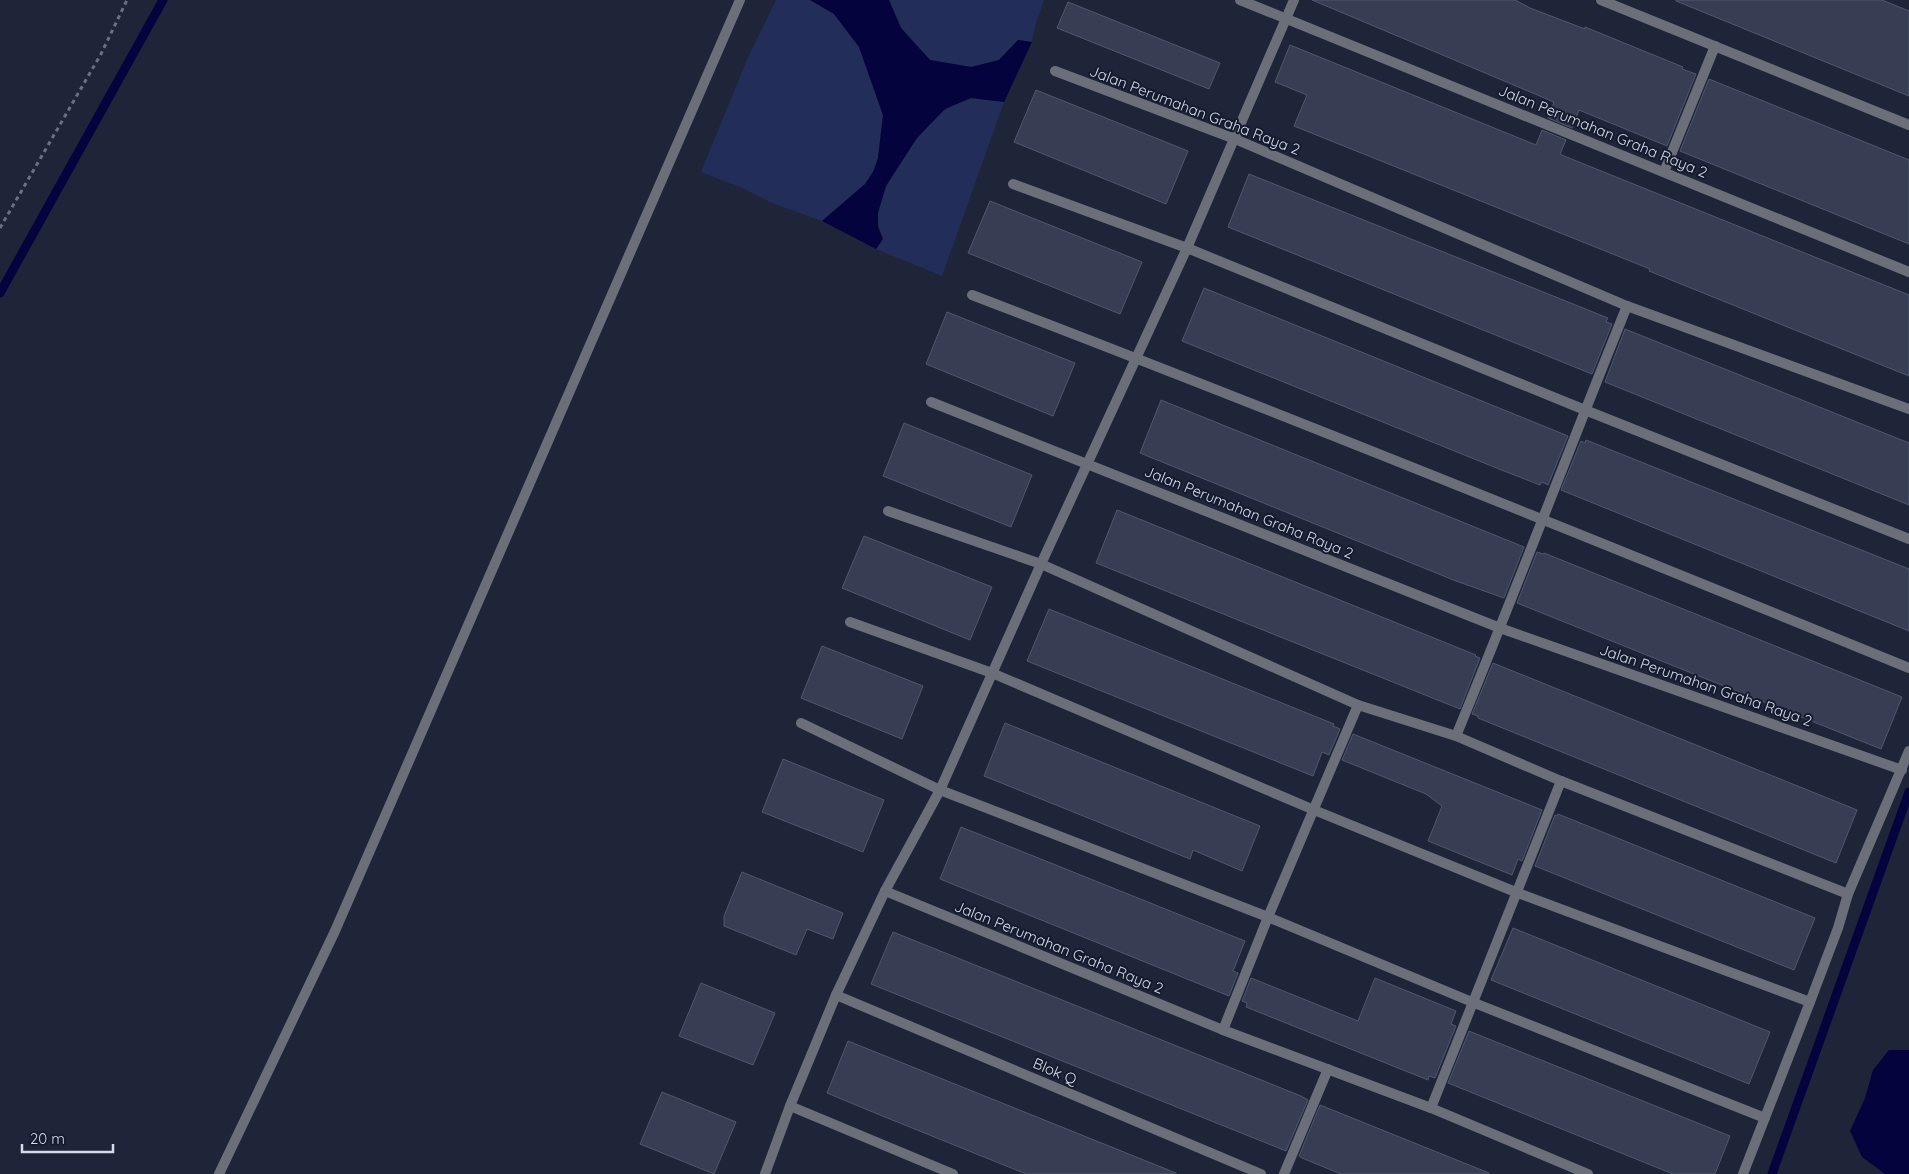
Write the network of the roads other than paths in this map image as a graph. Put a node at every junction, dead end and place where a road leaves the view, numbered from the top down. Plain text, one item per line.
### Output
1 (740, 0) edge
2 (1240, 0) edge
3 (1294, 0) edge
4 (1601, 0) edge
5 (1286, 19) junction
6 (1715, 46) junction
7 (1055, 71) dead end
8 (1909, 125) edge
9 (1235, 139) junction
10 (1664, 172) junction
11 (1013, 184) dead end
12 (1187, 248) junction
13 (1909, 272) edge
14 (972, 295) dead end
15 (1627, 306) junction
16 (1137, 358) junction
17 (931, 402) dead end
18 (1909, 409) edge
19 (1585, 410) junction
20 (1088, 463) junction
21 (888, 511) dead end
22 (1544, 519) junction
23 (1909, 539) edge
24 (1041, 564) junction
25 (850, 622) dead end
26 (1500, 628) junction
27 (1909, 668) edge
28 (992, 673) junction
29 (1358, 705) junction
30 (800, 723) dead end
31 (1456, 736) junction
32 (1909, 751) edge
33 (1902, 770) junction
34 (1561, 781) junction
35 (940, 790) junction
36 (1314, 810) junction
37 (885, 891) junction
38 (1518, 893) junction
39 (1848, 894) junction
40 (1268, 917) junction
41 (836, 995) junction
42 (1472, 1002) junction
43 (1810, 1002) junction
44 (1222, 1030) junction
45 (1328, 1070) junction
46 (790, 1106) junction
47 (1431, 1108) junction
48 (1765, 1118) junction
49 (219, 1174) edge
50 (765, 1174) edge
51 (953, 1174) edge
52 (1261, 1174) edge
53 (1284, 1174) edge
54 (1588, 1174) edge
55 (1743, 1174) edge

1 - 49 street
2 - 5 street, Jalan Perumahan Graha Raya 2
3 - 5 street
4 - 6 street
5 - 9 street
5 - 10 street, Jalan Perumahan Graha Raya 2
6 - 8 street
6 - 10 street
7 - 9 street, Jalan Perumahan Graha Raya 2
9 - 12 street
9 - 15 street, Jalan Perumahan Graha Raya 2
10 - 13 street, Jalan Perumahan Graha Raya 2
11 - 12 street
12 - 16 street
12 - 19 street
14 - 16 street
15 - 18 street, Jalan Perumahan Graha Raya 2
15 - 19 street
16 - 20 street
16 - 22 street
17 - 20 street, Jalan Perumahan Graha Raya 2
19 - 22 street
19 - 23 street
20 - 24 street
20 - 26 street, Jalan Perumahan Graha Raya 2
21 - 24 street
22 - 26 street
22 - 27 street
24 - 28 street
24 - 29 street
25 - 28 street
26 - 31 street
26 - 33 street, Jalan Perumahan Graha Raya 2
28 - 35 street
28 - 36 street
29 - 31 street
29 - 36 street
30 - 35 street
31 - 34 street
32 - 33 street
33 - 39 street
34 - 38 street
34 - 39 street
35 - 37 street
35 - 40 street
36 - 38 street
36 - 40 street
37 - 41 street
37 - 44 street, Jalan Perumahan Graha Raya 2
38 - 42 street
38 - 43 street
39 - 43 street
40 - 42 street
40 - 44 street
41 - 46 street
41 - 52 street, Blok Q
42 - 47 street
42 - 48 street
43 - 48 street
44 - 45 street, Jalan Perumahan Graha Raya 2
45 - 47 street, Jalan Perumahan Graha Raya 2
45 - 53 street
46 - 50 street
46 - 51 street
47 - 54 street, Jalan Perumahan Graha Raya 2
48 - 55 street

